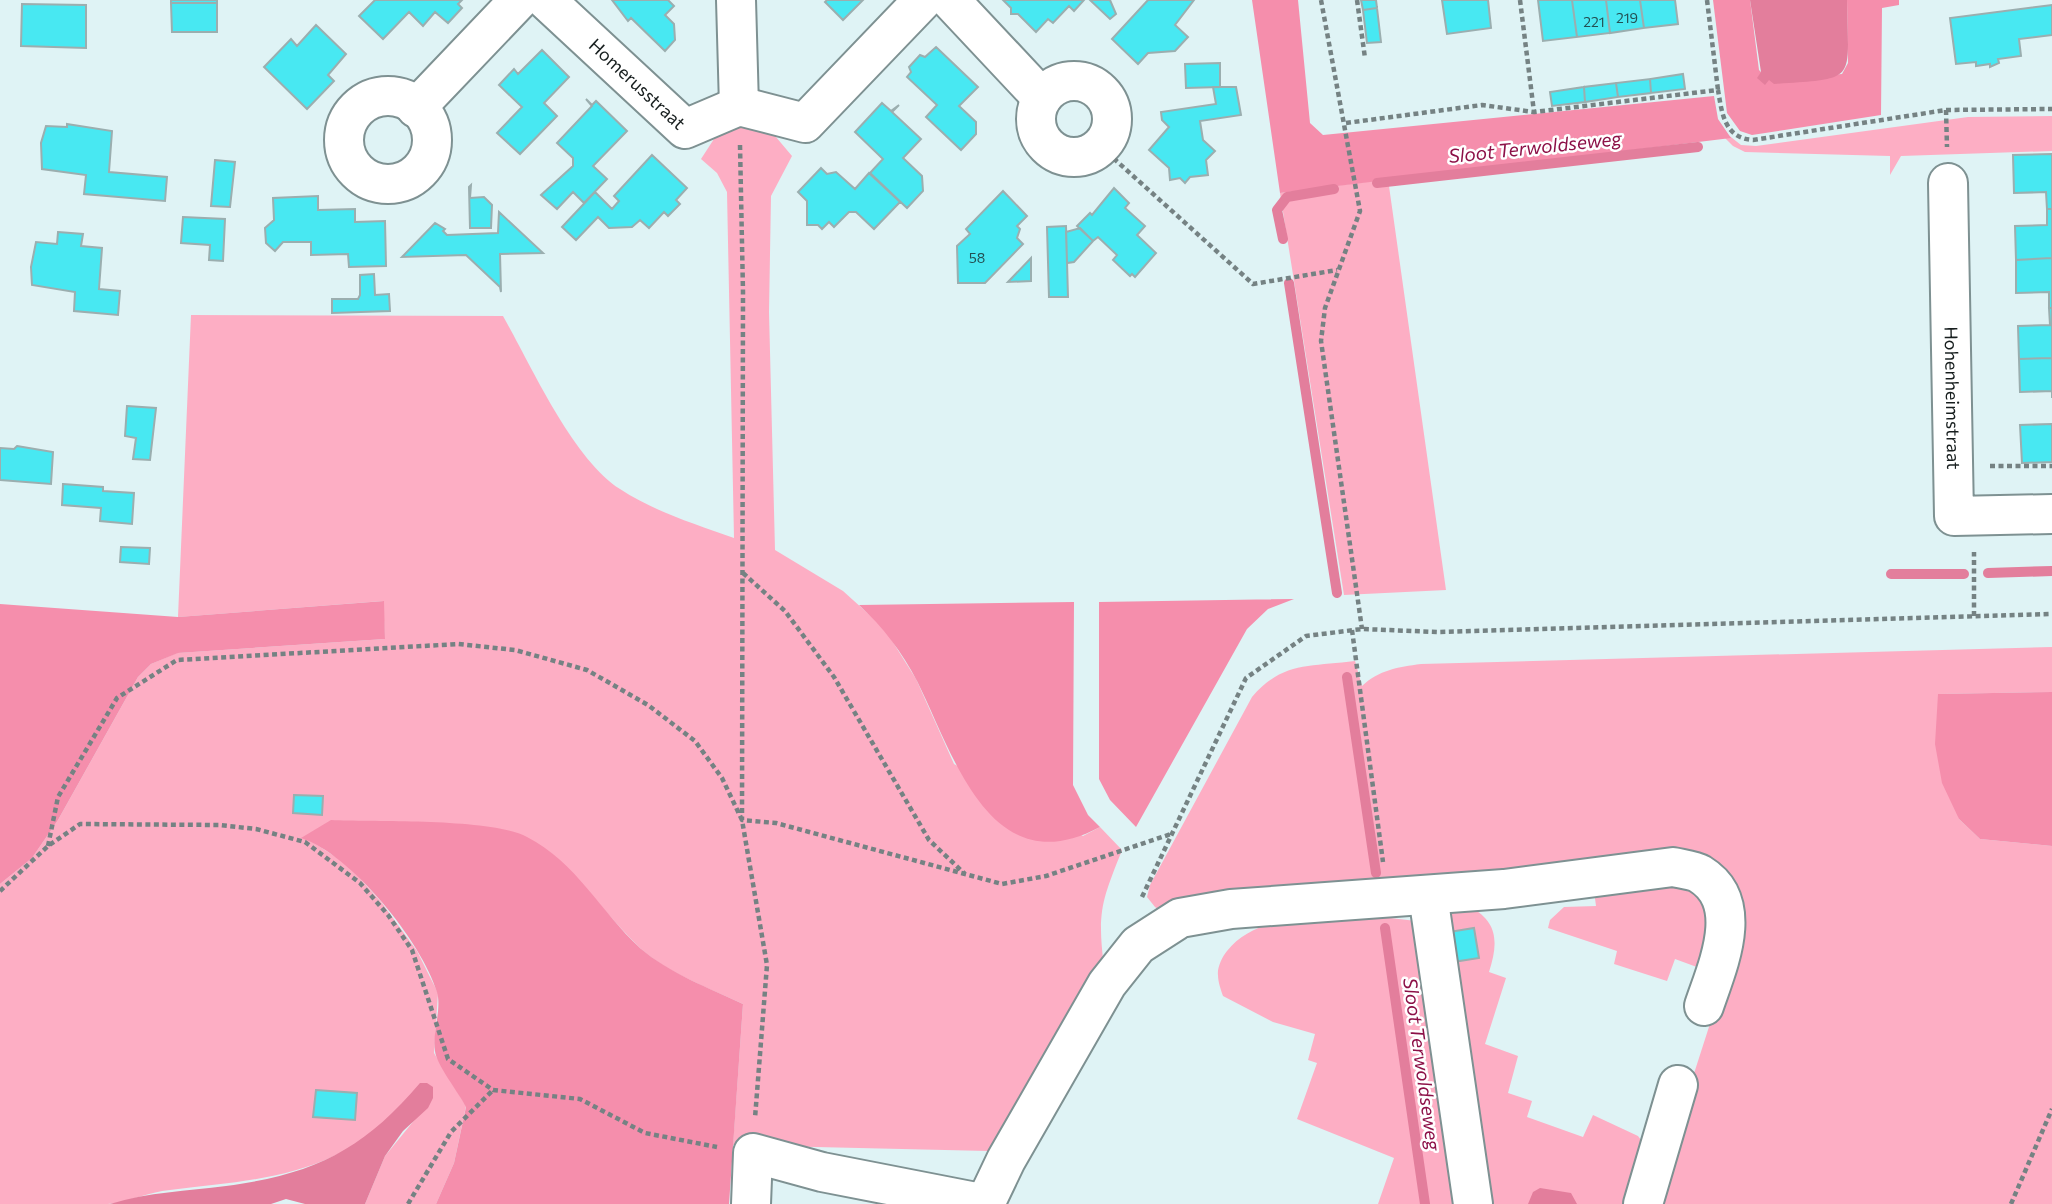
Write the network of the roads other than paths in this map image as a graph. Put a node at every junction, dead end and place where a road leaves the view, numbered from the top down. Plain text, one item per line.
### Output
1 (519, 0) edge
2 (546, 0) edge
3 (736, 0) edge
4 (923, 0) edge
5 (950, 0) edge
6 (1042, 98) junction
7 (739, 106) junction
8 (416, 108) dead end
9 (1948, 183) dead end
10 (2052, 514) edge
11 (1428, 895) junction
12 (1704, 1006) dead end
13 (1678, 1085) dead end
14 (986, 1203) edge
15 (751, 1204) edge
16 (1473, 1204) edge
17 (1643, 1204) edge

1 - 8 street
2 - 7 street, Homerusstraat
3 - 7 street
4 - 7 street
5 - 6 street
6 - 6 street
9 - 10 street, Hohenheimstraat
11 - 12 street
11 - 14 street
11 - 16 street
13 - 17 street
14 - 15 street

